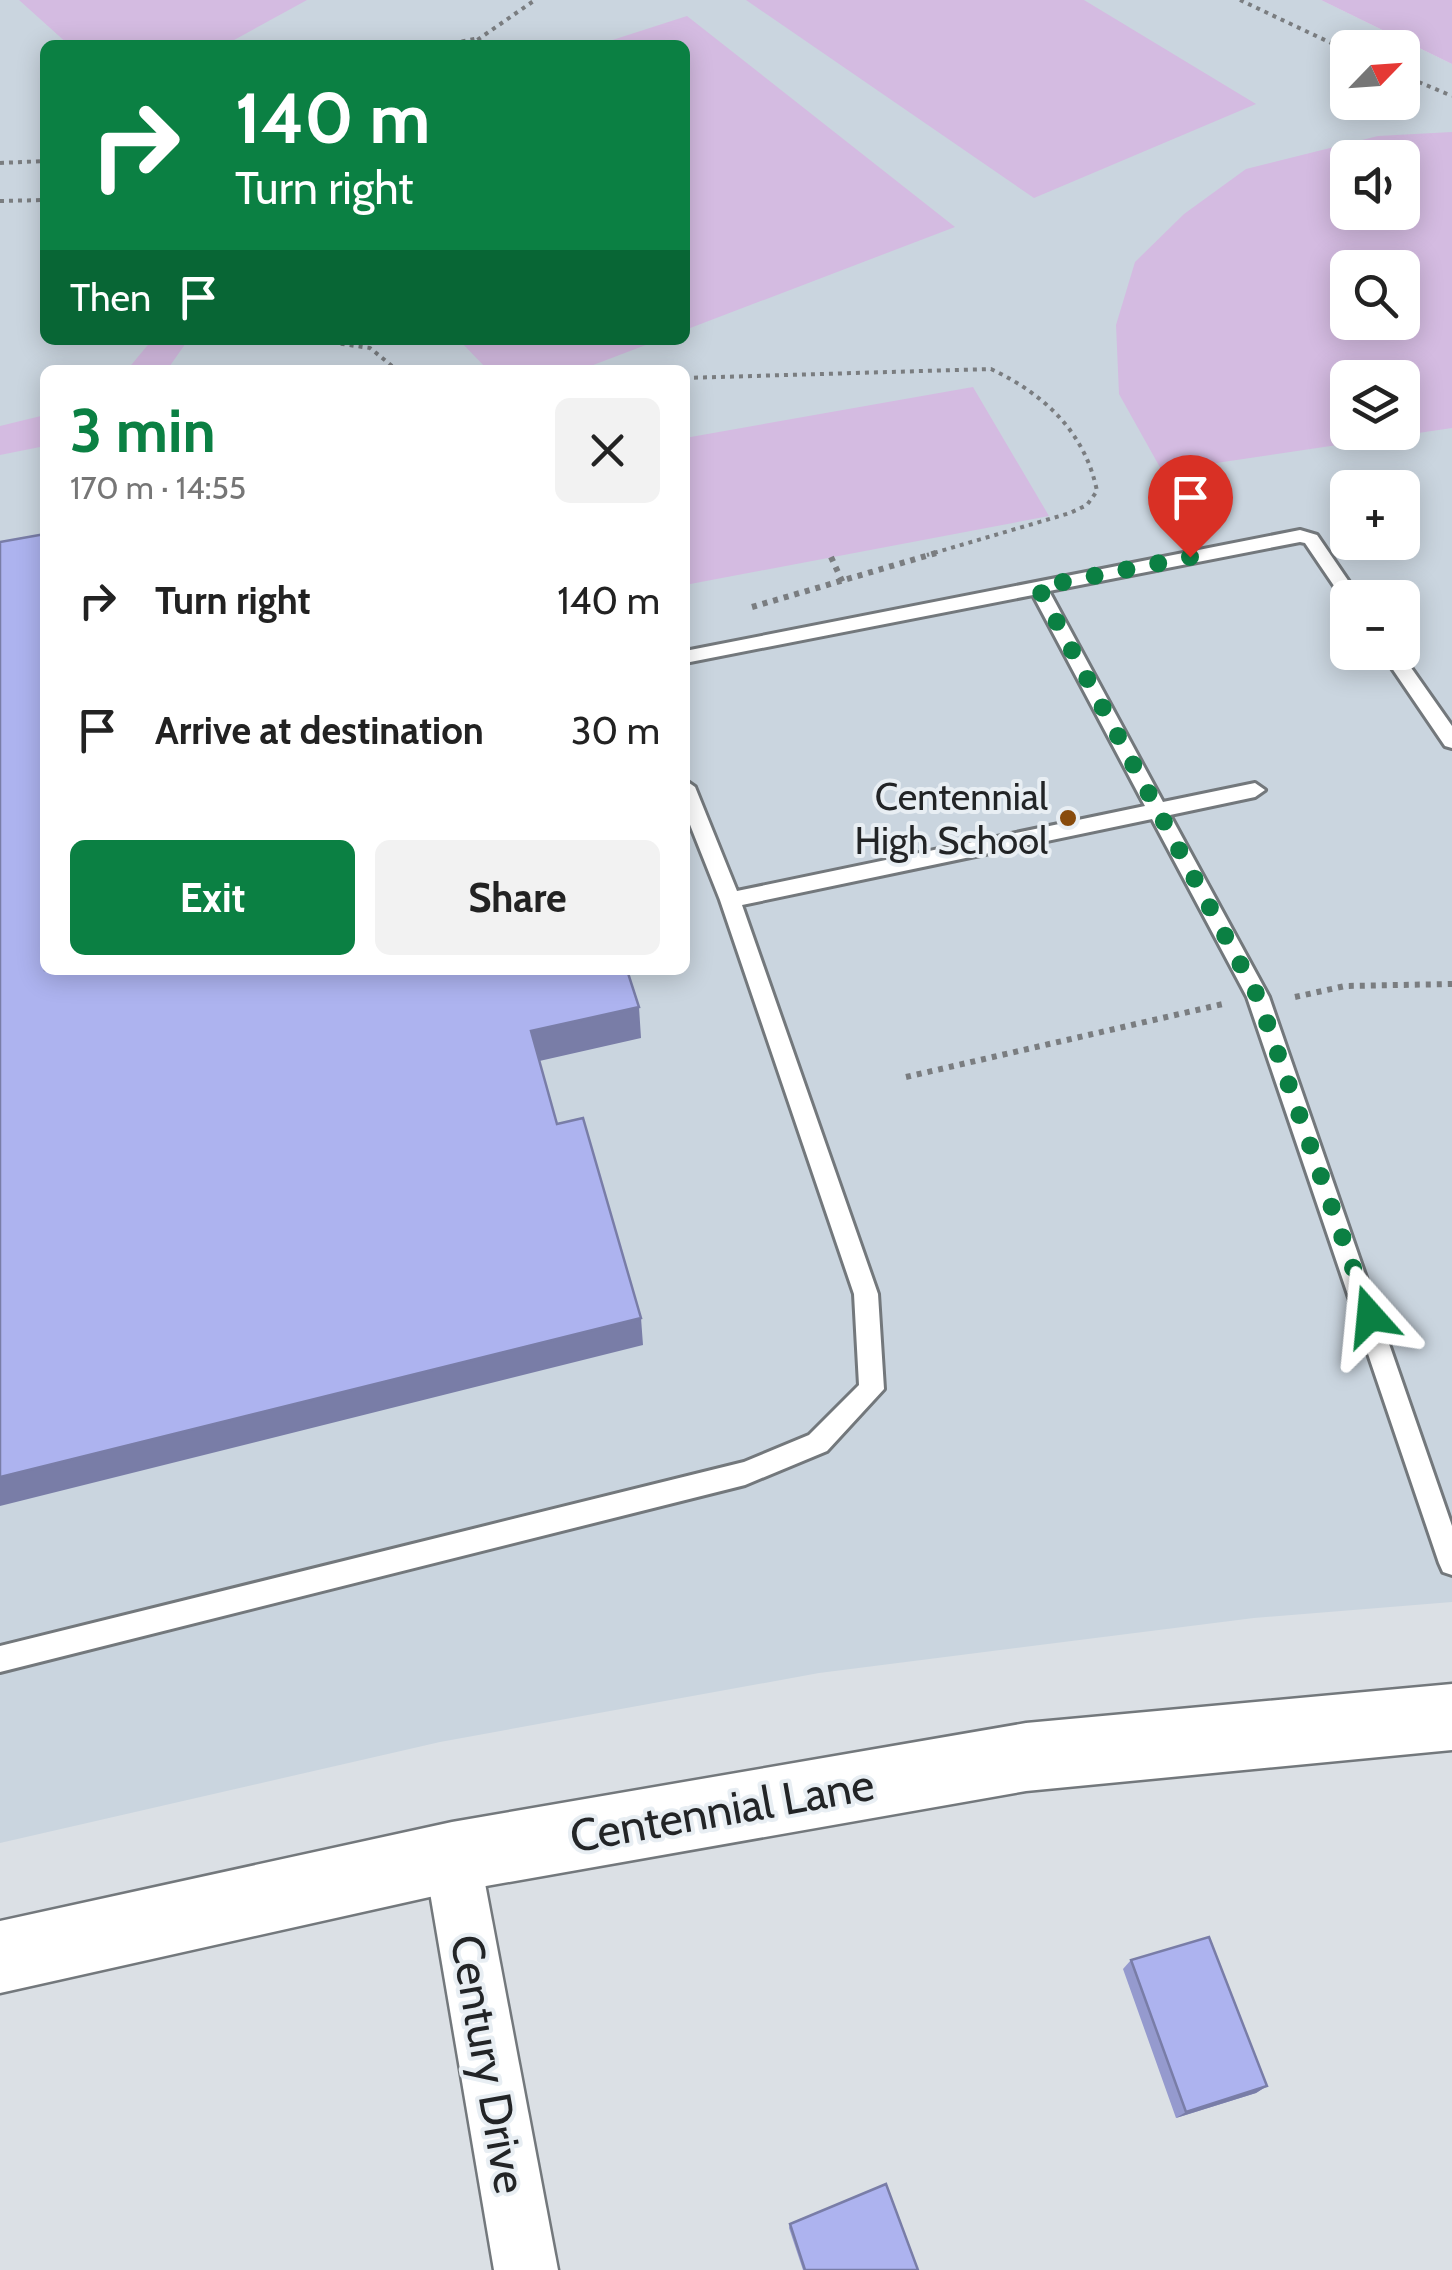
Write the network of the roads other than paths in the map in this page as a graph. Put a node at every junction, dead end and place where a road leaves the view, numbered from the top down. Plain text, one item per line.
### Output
1 (1339, 580) edge
2 (1038, 587) junction
3 (690, 655) edge
4 (1403, 670) edge
5 (1452, 740) edge
6 (1256, 790) dead end
7 (690, 799) edge
8 (1159, 810) junction
9 (730, 900) junction
10 (1452, 1562) edge
11 (0, 1659) edge
12 (1452, 1718) edge
13 (452, 1858) junction
14 (0, 1957) edge
15 (526, 2270) edge

1 - 2 lane
2 - 3 lane
2 - 8 lane
4 - 5 lane
6 - 8 lane
7 - 9 lane
8 - 9 lane
8 - 10 lane
9 - 11 lane
12 - 13 street, Centennial Lane
13 - 14 street, Centennial Lane
13 - 15 street, Century Drive

